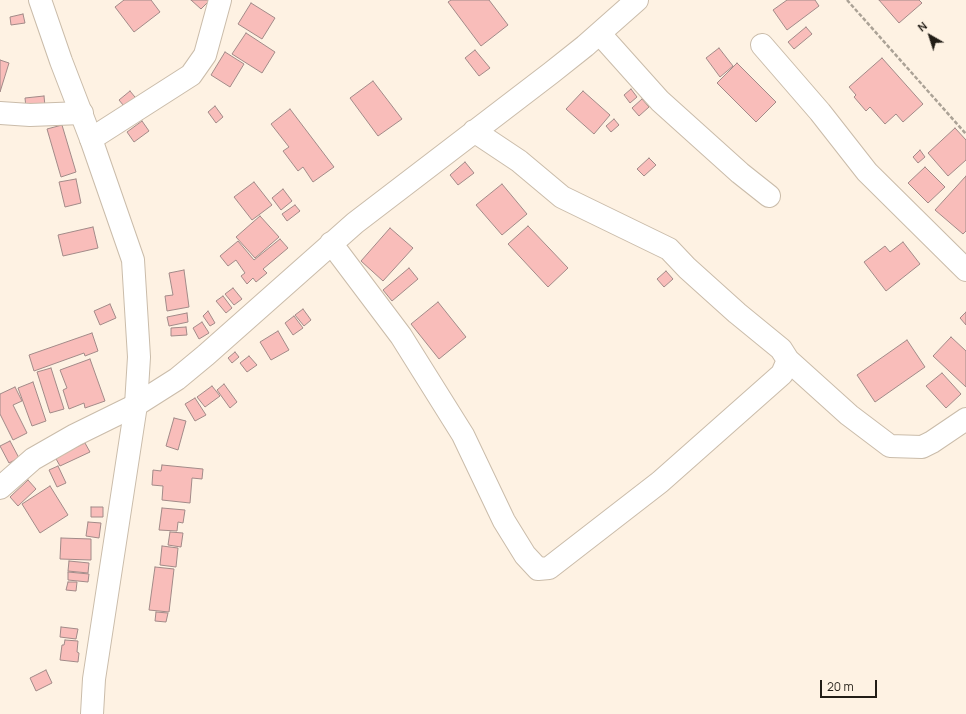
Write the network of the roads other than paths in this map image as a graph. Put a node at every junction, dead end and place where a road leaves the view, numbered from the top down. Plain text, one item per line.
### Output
1 (40, 0) edge
2 (220, 0) edge
3 (637, 0) edge
4 (600, 34) junction
5 (762, 45) dead end
6 (82, 112) junction
7 (0, 113) edge
8 (474, 131) junction
9 (91, 138) junction
10 (769, 196) dead end
11 (331, 243) junction
12 (966, 270) edge
13 (788, 360) junction
14 (136, 405) junction
15 (966, 419) edge
16 (0, 488) edge
17 (92, 714) edge

1 - 6 street
2 - 9 street
3 - 4 street
4 - 8 street
4 - 10 street
5 - 12 street
6 - 7 street
6 - 9 street
8 - 11 street
8 - 13 street
9 - 14 street
11 - 13 street
11 - 14 street
13 - 15 street
14 - 16 street
14 - 17 street

